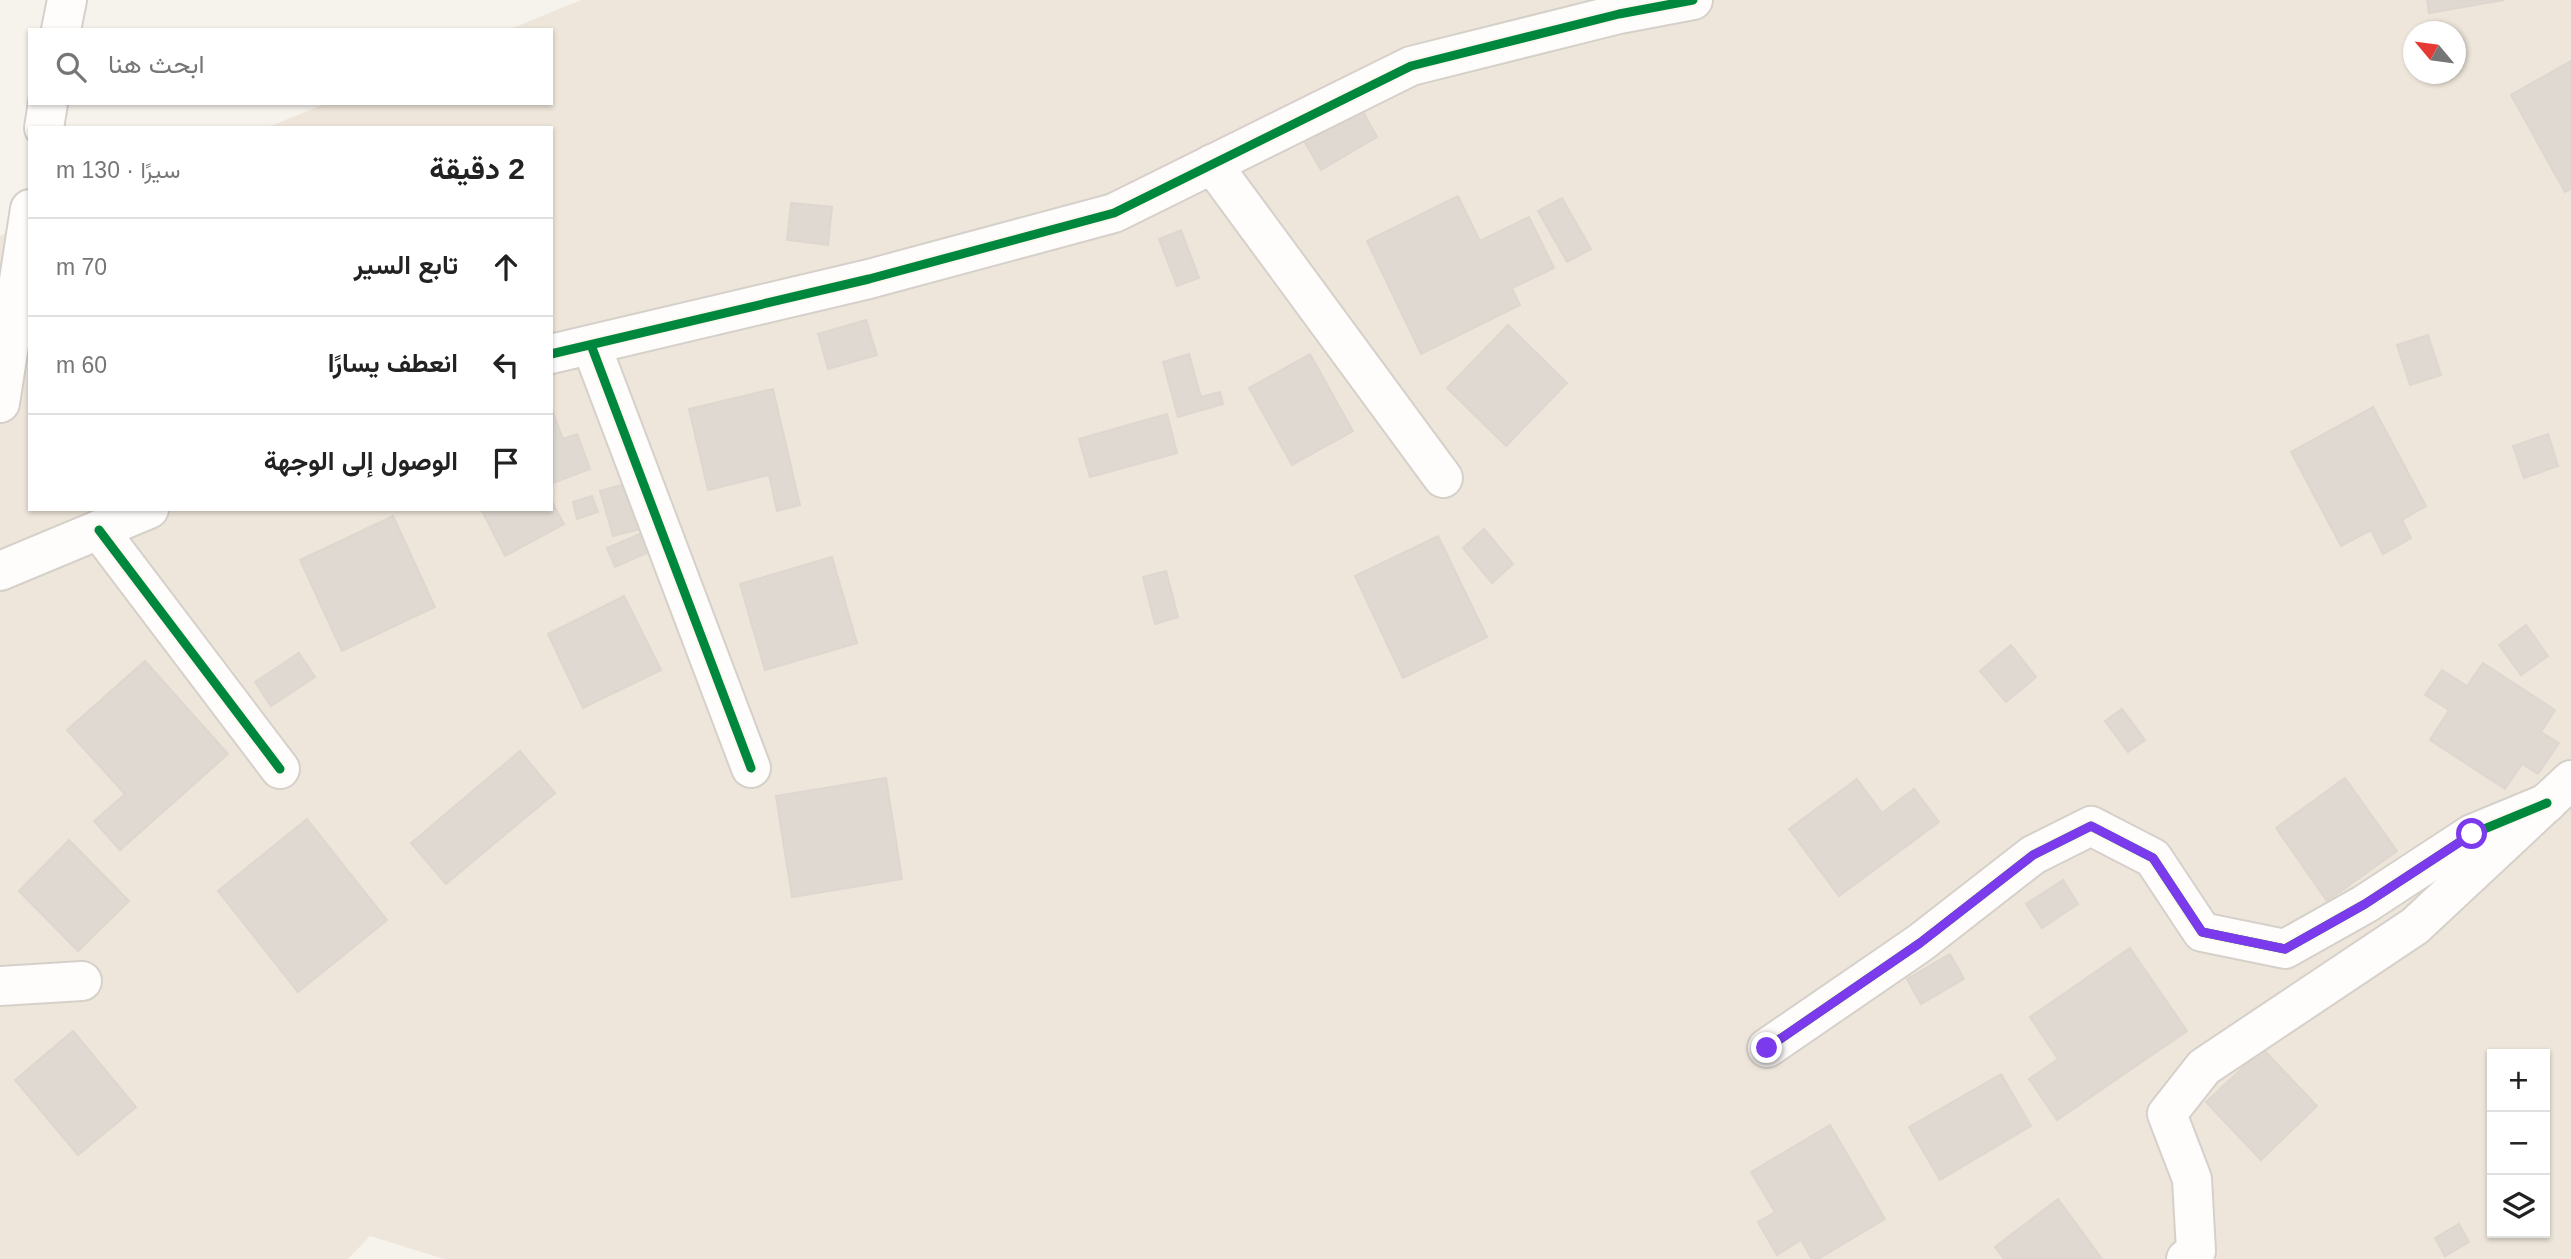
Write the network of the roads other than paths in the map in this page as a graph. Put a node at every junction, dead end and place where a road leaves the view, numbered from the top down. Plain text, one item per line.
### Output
1 (66, 0) edge
2 (1692, 0) edge
3 (61, 28) edge
4 (48, 105) edge
5 (44, 126) edge
6 (1212, 164) junction
7 (28, 222) edge
8 (591, 345) junction
9 (553, 354) edge
10 (0, 403) edge
11 (1443, 478) dead end
12 (144, 511) edge
13 (99, 530) junction
14 (0, 570) edge
15 (751, 768) dead end
16 (280, 769) dead end
17 (2559, 792) edge
18 (82, 981) dead end
19 (0, 986) edge
20 (1767, 1048) dead end
21 (2186, 1259) edge

1 - 3 street
2 - 6 street
4 - 5 street
6 - 8 street
6 - 11 street
7 - 10 street
8 - 9 street
8 - 15 street
12 - 13 street
13 - 14 street
13 - 16 street
17 - 20 street
17 - 21 street
18 - 19 street

